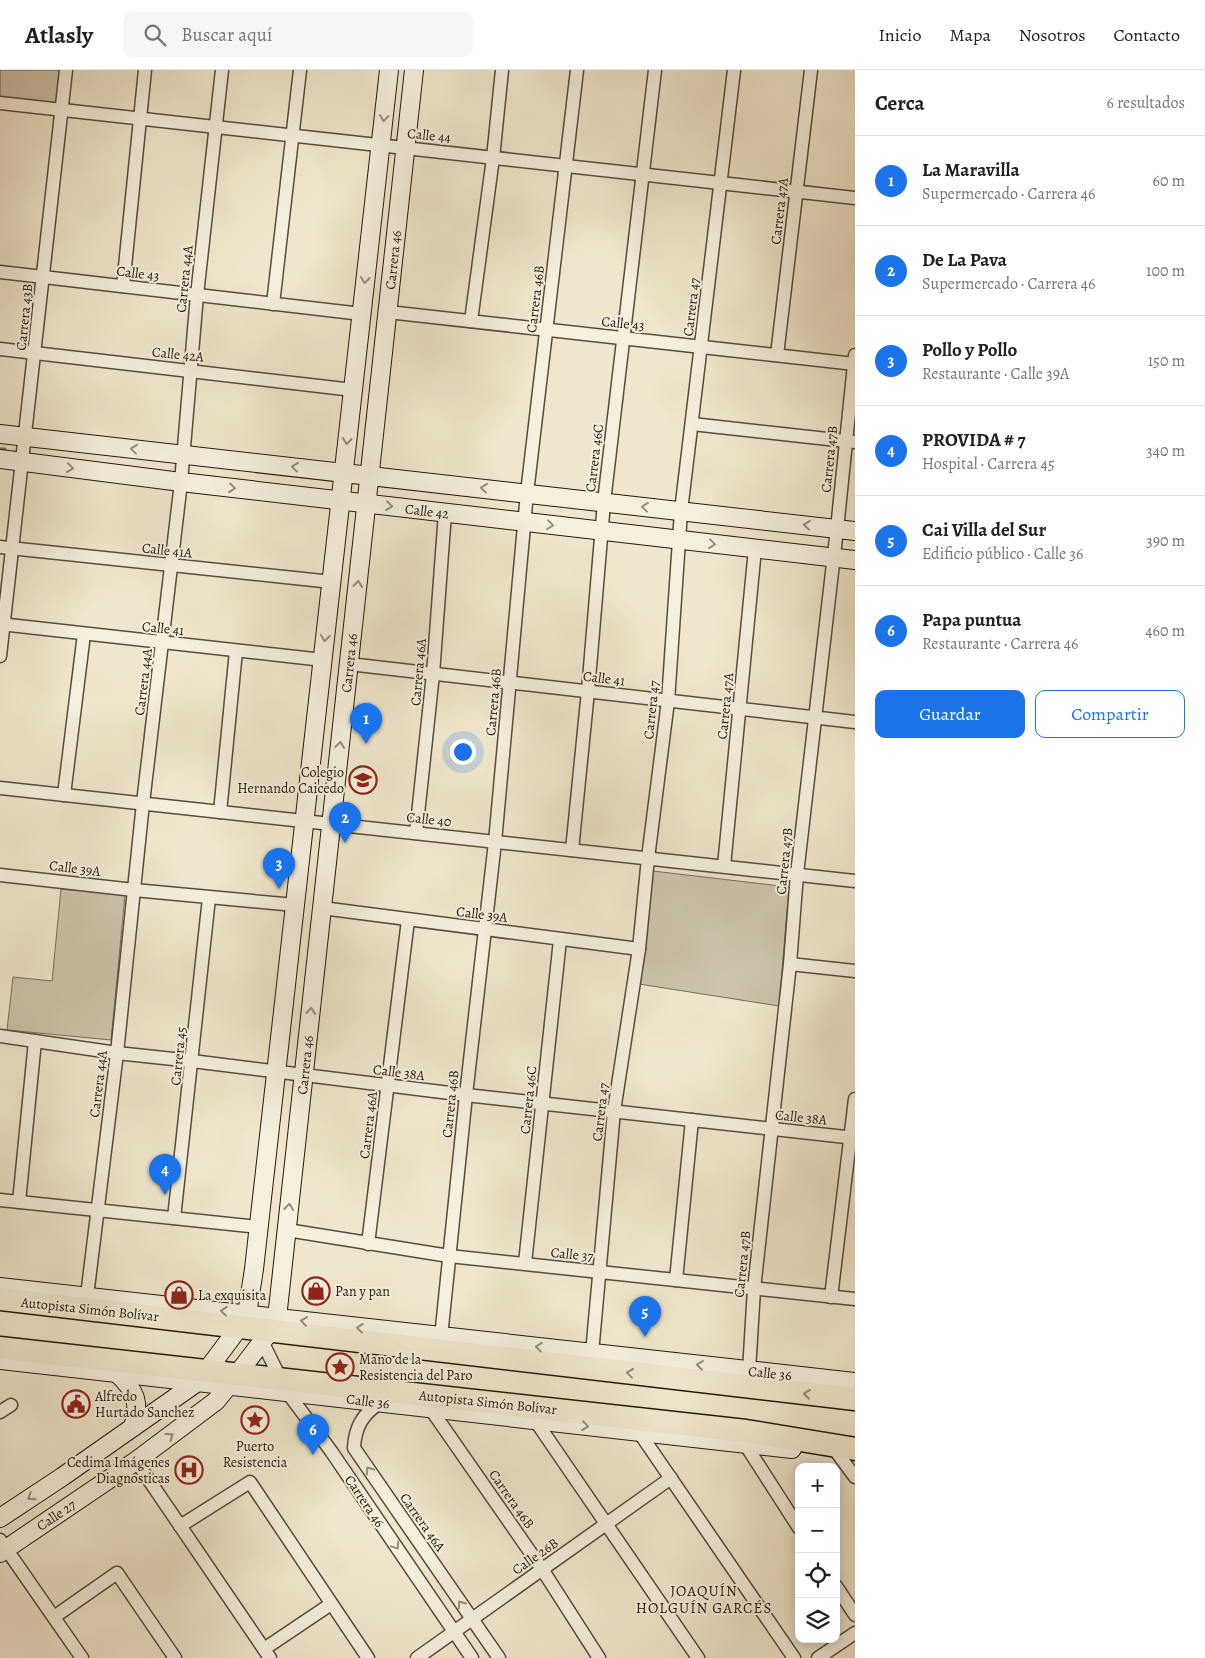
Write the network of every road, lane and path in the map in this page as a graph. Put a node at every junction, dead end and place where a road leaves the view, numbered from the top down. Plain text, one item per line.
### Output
1 (66, 70) edge
2 (145, 70) edge
3 (222, 70) edge
4 (300, 70) edge
5 (389, 70) edge
6 (414, 70) edge
7 (502, 70) edge
8 (577, 70) edge
9 (655, 70) edge
10 (734, 70) edge
11 (811, 70) edge
12 (0, 103) edge
13 (62, 109) junction
14 (140, 118) junction
15 (216, 126) junction
16 (292, 135) junction
17 (381, 145) junction
18 (406, 148) junction
19 (493, 158) junction
20 (566, 166) junction
21 (643, 174) junction
22 (720, 183) junction
23 (796, 191) junction
24 (855, 198) edge
25 (0, 272) edge
26 (43, 277) junction
27 (122, 286) junction
28 (197, 295) junction
29 (273, 304) junction
30 (388, 312) junction
31 (362, 314) junction
32 (471, 321) junction
33 (546, 330) junction
34 (623, 338) junction
35 (701, 347) junction
36 (0, 349) edge
37 (35, 354) junction
38 (777, 356) junction
39 (855, 361) edge
40 (190, 370) junction
41 (353, 390) junction
42 (692, 424) junction
43 (0, 434) edge
44 (25, 436) junction
45 (851, 442) edge
46 (184, 454) junction
47 (0, 460) edge
48 (22, 462) junction
49 (344, 472) junction
50 (370, 475) junction
51 (181, 482) junction
52 (527, 493) junction
53 (341, 501) junction
54 (604, 502) junction
55 (366, 504) junction
56 (681, 511) junction
57 (445, 513) junction
58 (525, 522) junction
59 (837, 529) junction
60 (602, 531) junction
61 (855, 531) edge
62 (679, 540) junction
63 (6, 548) edge
64 (755, 549) junction
65 (833, 558) junction
66 (855, 560) edge
67 (170, 566) junction
68 (332, 582) junction
69 (2, 625) edge
70 (84, 634) junction
71 (163, 643) junction
72 (236, 651) junction
73 (0, 656) edge
74 (323, 660) junction
75 (349, 664) junction
76 (433, 674) junction
77 (510, 682) junction
78 (588, 692) junction
79 (668, 701) junction
80 (740, 709) junction
81 (815, 717) junction
82 (855, 722) edge
83 (0, 788) edge
84 (64, 795) junction
85 (143, 803) junction
86 (220, 812) junction
87 (305, 821) junction
88 (331, 824) junction
89 (416, 833) junction
90 (495, 842) junction
91 (572, 850) junction
92 (648, 858) junction
93 (724, 866) junction
94 (797, 874) junction
95 (0, 875) edge
96 (855, 881) edge
97 (134, 890) junction
98 (209, 898) junction
99 (295, 905) junction
100 (322, 908) junction
101 (408, 920) junction
102 (485, 928) junction
103 (560, 940) junction
104 (639, 949) junction
105 (790, 964) junction
106 (855, 971) edge
107 (0, 1036) edge
108 (35, 1041) junction
109 (116, 1053) junction
110 (192, 1061) junction
111 (276, 1073) junction
112 (304, 1075) junction
113 (388, 1085) junction
114 (466, 1095) junction
115 (855, 1099) edge
116 (543, 1104) junction
117 (614, 1111) junction
118 (692, 1120) junction
119 (772, 1128) junction
120 (853, 1137) edge
121 (0, 1200) edge
122 (19, 1202) junction
123 (97, 1210) junction
124 (174, 1218) junction
125 (259, 1227) junction
126 (287, 1230) junction
127 (368, 1244) junction
128 (449, 1256) junction
129 (525, 1264) junction
130 (599, 1272) junction
131 (676, 1280) junction
132 (0, 1286) edge
133 (754, 1288) junction
134 (87, 1296) junction
135 (831, 1297) junction
136 (0, 1299) edge
137 (855, 1299) edge
138 (259, 1326) junction
139 (382, 1337) junction
140 (441, 1337) junction
141 (0, 1348) edge
142 (592, 1353) junction
143 (0, 1360) edge
144 (749, 1371) junction
145 (117, 1373) junction
146 (203, 1376) junction
147 (233, 1380) junction
148 (855, 1382) edge
149 (284, 1385) junction
150 (855, 1399) edge
151 (380, 1403) junction
152 (430, 1408) junction
153 (483, 1408) junction
154 (535, 1420) junction
155 (133, 1427) junction
156 (639, 1432) junction
157 (745, 1444) junction
158 (850, 1454) edge
159 (136, 1461) junction
160 (855, 1477) edge
161 (670, 1478) junction
162 (0, 1518) edge
163 (795, 1522) edge
164 (606, 1524) junction
165 (180, 1526) junction
166 (2, 1547) edge
167 (542, 1569) junction
168 (840, 1592) edge
169 (331, 1604) junction
170 (855, 1615) edge
171 (54, 1617) junction
172 (472, 1619) junction
173 (454, 1632) junction
174 (855, 1633) edge
175 (267, 1654) edge
176 (82, 1658) edge
177 (175, 1658) edge
178 (368, 1658) edge
179 (417, 1658) edge
180 (472, 1658) edge
181 (499, 1658) edge
182 (599, 1658) edge
183 (698, 1658) edge
184 (794, 1658) edge
185 (818, 1658) edge

1 - 13 street, Carrera 43B
2 - 14 street
3 - 15 street, Carrera 44A
4 - 16 street
5 -> 17 street, Carrera 46
6 - 18 street, Carrera 46
7 - 19 street
8 - 20 street, Carrera 46B
9 - 21 street, Carrera 46C
10 - 22 street, Carrera 47
11 - 23 street, Carrera 47A
12 - 13 street, Calle 44
13 - 14 street, Calle 44
13 - 26 street, Carrera 43B
14 - 15 street, Calle 44
14 - 27 street
15 - 16 street, Calle 44
15 - 28 street, Carrera 44A
16 - 17 street, Calle 44
16 - 29 street
17 - 18 street, Calle 44
17 -> 31 street, Carrera 46
18 - 19 street, Calle 44
18 - 30 street, Carrera 46
19 - 20 street, Calle 44
19 - 32 street
20 - 21 street, Calle 44
20 - 33 street, Carrera 46B
21 - 22 street, Calle 44
21 - 34 street, Carrera 46C
22 - 23 street, Calle 44
22 - 35 street, Carrera 47
23 - 24 street, Calle 44
23 - 38 street, Carrera 47A
25 - 26 street, Calle 43
26 - 27 street, Calle 43
26 - 37 street, Carrera 43B
27 - 28 street, Calle 43
28 - 29 street, Calle 43
28 - 40 street, Carrera 44A
29 - 31 street, Calle 43
30 - 32 street, Calle 43
30 - 50 street, Carrera 46
31 - 41 street, Carrera 46
32 - 33 street, Calle 43
33 - 34 street, Calle 43
33 - 52 street, Carrera 46B
34 - 35 street, Calle 43
34 - 54 street, Carrera 46C
35 - 38 street, Calle 43
35 - 42 street, Carrera 47
36 - 37 street, Calle 42A
37 - 40 street, Calle 42A
37 - 44 street, Carrera 43B
38 - 39 street, Calle 43
39 - 45 street, Carrera 47B
40 - 41 street, Calle 42A
40 - 46 street, Carrera 44A
41 -> 49 street, Carrera 46
42 - 45 street
42 - 56 street, Carrera 47
43 - 44 street, Calle 42
46 -> 44 street, Calle 42
44 - 48 street, Carrera 43B
45 - 59 street, Carrera 47B
49 -> 46 street, Calle 42
46 - 51 street, Carrera 44A
47 - 48 street, Calle 42
48 -> 51 street, Calle 42
48 - 63 street, Carrera 43B
49 - 50 street, Calle 42
49 - 53 street, Carrera 46
52 -> 50 street, Calle 42
50 - 55 street, Carrera 46
51 -> 53 street, Calle 42
51 - 67 street, Carrera 44A
52 - 54 street, Calle 42
52 - 58 street, Carrera 46B
53 - 55 street, Calle 42
53 - 68 street, Carrera 46
56 -> 54 street, Calle 42
54 - 60 street, Carrera 46C
55 -> 57 street, Calle 42
75 -> 55 street, Carrera 46
59 -> 56 street, Calle 42
56 - 62 street, Carrera 47
57 - 58 street, Calle 42
57 - 76 street, Carrera 46A
58 -> 60 street, Calle 42
58 - 77 street, Carrera 46B
59 - 61 street, Calle 42
59 - 65 street, Carrera 47B
60 - 62 street, Calle 42
60 - 78 street, Carrera 46C
62 -> 64 street, Calle 42
62 - 79 street, Carrera 47
63 - 67 street, Calle 41A
63 - 69 street, Carrera 43B
64 - 65 street, Calle 42
64 - 80 street, Carrera 47A
65 - 66 street, Calle 42
65 - 81 street, Carrera 47B
67 - 68 street, Calle 41A
67 - 71 street, Carrera 44A
68 -> 74 street, Carrera 46
69 - 70 street, Calle 41
69 - 73 street, Carrera 43B
70 - 71 street, Calle 41
70 - 84 street
71 - 72 street, Calle 41
71 - 85 street, Carrera 44A
72 - 74 street, Calle 41
72 - 86 street
74 - 87 street, Carrera 46
75 - 76 street, Calle 41
88 -> 75 street, Carrera 46
76 - 77 street, Calle 41
76 - 89 street, Carrera 46A
77 - 78 street, Calle 41
77 - 90 street, Carrera 46B
78 - 79 street, Calle 41
78 - 91 street, Carrera 46C
79 - 80 street, Calle 41
79 - 92 street, Carrera 47
80 - 81 street, Calle 41
80 - 93 street, Carrera 47A
81 - 82 street, Calle 41
81 - 94 street, Carrera 47B
83 - 84 street, Calle 40
84 - 85 street, Calle 40
85 - 86 street, Calle 40
85 - 97 street, Carrera 44A
86 - 87 street, Calle 40
87 - 88 street, Calle 40
87 - 99 street, Carrera 46
88 - 89 street, Calle 40
88 - 100 street, Carrera 46
89 - 90 street, Calle 40
90 - 91 street, Calle 40
90 - 102 street, Carrera 46B
91 - 92 street, Calle 40
92 - 93 street, Calle 40
92 - 104 street, Carrera 47
93 - 94 street, Calle 40
94 - 96 street, Calle 40
94 - 105 street, Carrera 47B
95 - 97 street, Calle 39A
97 - 98 street, Calle 39A
97 - 109 street, Carrera 44A
98 - 99 street, Calle 39A
98 - 110 street, Carrera 45
99 - 111 street, Carrera 46
100 - 101 street, Calle 39A
112 -> 100 street, Carrera 46
101 - 102 street, Calle 39A
101 - 113 street, Carrera 46A
102 - 103 street, Calle 39A
102 - 114 street, Carrera 46B
103 - 104 street, Calle 39A
103 - 116 street, Carrera 46C
104 - 117 street, Carrera 47
105 - 106 street
105 - 119 street, Carrera 47B
107 - 108 street, Calle 38A
108 - 109 street, Calle 38A
108 - 122 street
109 - 110 street, Calle 38A
109 - 123 street, Carrera 44A
110 - 111 street, Calle 38A
110 - 124 street, Carrera 45
111 - 112 street, Calle 38A
111 - 125 street, Carrera 46
112 - 113 street, Calle 38A
126 -> 112 street, Carrera 46
113 - 114 street, Calle 38A
113 - 127 street, Carrera 46A
114 - 116 street, Calle 38A
114 - 128 street, Carrera 46B
115 - 120 street
116 - 117 street, Calle 38A
116 - 129 street, Carrera 46C
117 - 118 street, Calle 38A
117 - 130 street, Carrera 47
118 - 119 street, Calle 38A
118 - 131 street
119 - 120 street, Calle 38A
119 - 133 street, Carrera 47B
120 - 135 street
121 - 122 street
122 - 123 street
123 - 124 street
123 - 134 street, Carrera 44A
124 - 125 street
125 - 138 street, Carrera 46
126 - 127 street, Calle 37
126 - 138 street, Carrera 46
127 - 128 street, Calle 37
128 - 129 street, Calle 37
128 - 140 street, Carrera 46B
129 - 130 street, Calle 37
130 - 131 street, Calle 37
130 - 142 street, Carrera 47
131 - 133 street, Calle 37
132 - 134 street
133 - 135 street, Calle 37
133 - 144 street, Carrera 47B
138 -> 134 street
135 - 137 street, Calle 37
136 - 138 highway, Autopista Simón Bolívar
139 -> 138 highway, Autopista Simón Bolívar
138 - 146 street, Carrera 46
138 - 147 street, Carrera 46
138 - 149 street, Carrera 46
139 - 140 street, Calle 36
150 -> 139 highway, Autopista Simón Bolívar
142 -> 140 street, Calle 36
141 - 146 highway, Autopista Simón Bolívar
144 -> 142 street, Calle 36
143 - 145 street
144 - 148 street, Calle 36
145 - 146 street
145 - 155 street
146 - 147 highway, Autopista Simón Bolívar
146 - 155 street, Calle 27
147 - 149 highway, Autopista Simón Bolívar
159 -> 147 street, Calle 27
149 - 151 street, Calle 36
149 - 153 highway, Autopista Simón Bolívar
149 -> 173 street, Carrera 46
151 - 152 street, Calle 36
172 -> 151 street, Carrera 46A
152 - 153 street, Calle 36
152 - 167 street, Carrera 46B
153 - 154 street, Calle 36
153 - 158 highway, Autopista Simón Bolívar
154 -> 156 street, Calle 36
154 - 164 street
155 -> 162 street, Calle 27
156 - 157 street, Calle 36
156 - 161 street
157 - 158 street, Calle 36
157 - 163 street
158 - 160 street
159 - 165 street
159 - 166 street, Calle 27
161 - 164 street, Calle 26B
161 - 184 street
164 - 167 street, Calle 26B
164 - 183 street
165 - 169 street
165 - 175 street
166 - 171 street
167 - 172 street, Calle 26B
167 - 182 street, Carrera 46B
168 - 170 street
169 - 175 street
169 - 178 street
171 - 176 street
171 - 177 street
172 - 173 street, Calle 26B
172 - 181 street, Carrera 46A
173 - 179 street, Calle 26B
173 - 180 street, Carrera 46
174 - 185 street

